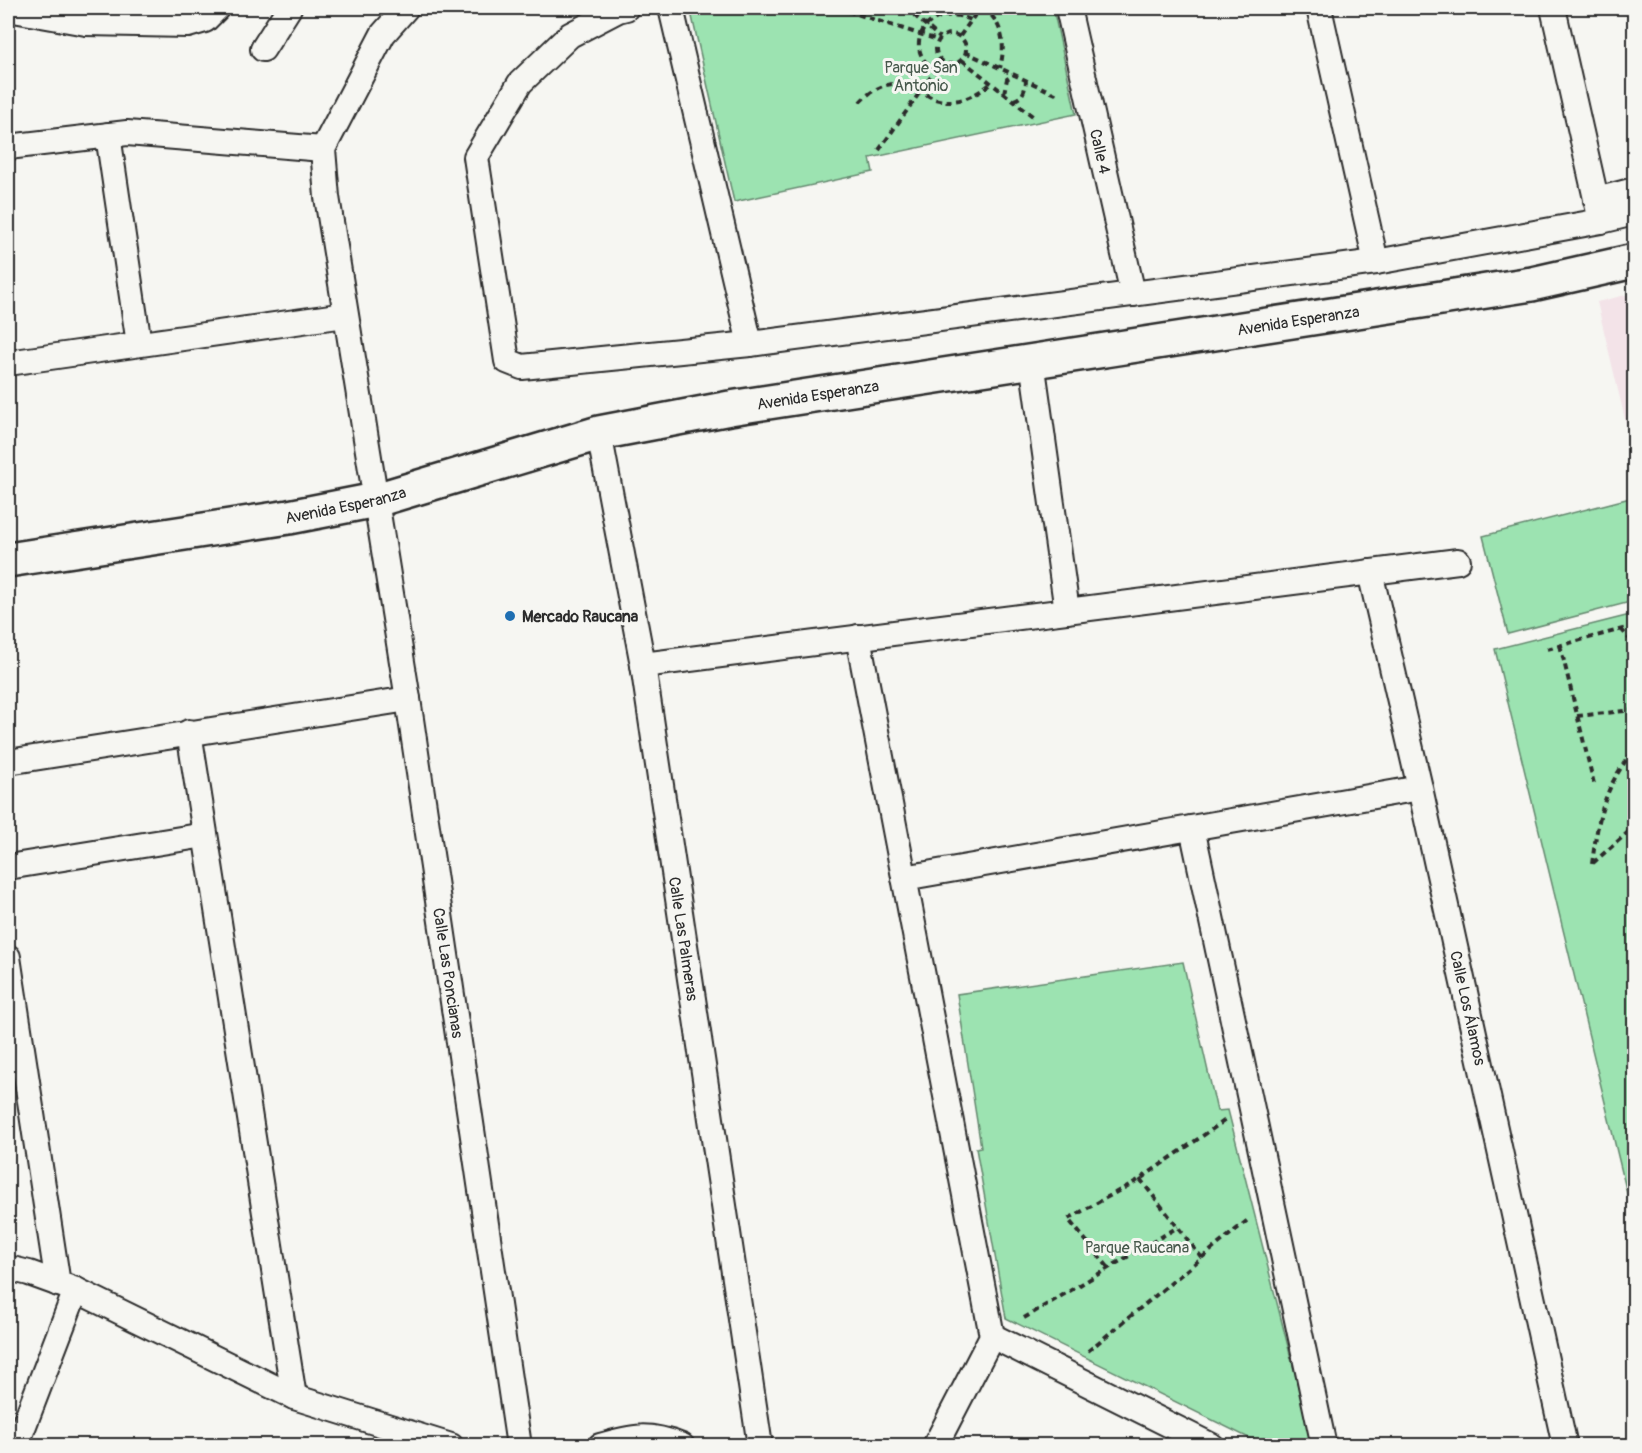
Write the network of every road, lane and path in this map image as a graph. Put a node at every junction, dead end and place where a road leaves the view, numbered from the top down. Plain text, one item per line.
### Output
1 (217, 8) edge
2 (289, 8) edge
3 (406, 8) edge
4 (626, 8) edge
5 (671, 8) edge
6 (838, 8) edge
7 (906, 8) edge
8 (982, 8) edge
9 (1068, 8) edge
10 (1319, 8) edge
11 (1553, 8) edge
12 (8, 9) edge
13 (165, 16) edge
14 (971, 20) junction
15 (924, 25) junction
16 (920, 34) junction
17 (960, 36) junction
18 (939, 39) junction
19 (263, 49) dead end
20 (965, 52) junction
21 (962, 60) junction
22 (942, 61) junction
23 (1000, 68) junction
24 (936, 70) junction
25 (1014, 74) junction
26 (1026, 81) junction
27 (991, 83) junction
28 (921, 91) junction
29 (1004, 93) junction
30 (1067, 99) dead end
31 (1013, 101) junction
32 (860, 102) dead end
33 (1035, 118) dead end
34 (108, 135) junction
35 (8, 147) edge
36 (323, 149) junction
37 (879, 150) dead end
38 (1635, 189) edge
39 (1598, 210) junction
40 (1635, 213) edge
41 (1635, 261) edge
42 (1376, 262) junction
43 (1133, 294) junction
44 (345, 315) junction
45 (139, 344) junction
46 (750, 344) junction
47 (1032, 361) junction
48 (8, 363) edge
49 (599, 433) junction
50 (376, 500) junction
51 (8, 560) edge
52 (1458, 561) dead end
53 (1370, 572) junction
54 (1067, 611) junction
55 (1635, 626) edge
56 (1621, 629) junction
57 (858, 638) junction
58 (1635, 644) edge
59 (1560, 645) junction
60 (1547, 649) dead end
61 (643, 665) junction
62 (408, 699) junction
63 (1635, 710) edge
64 (1577, 716) junction
65 (189, 732) junction
66 (1635, 750) edge
67 (8, 762) edge
68 (1594, 784) dead end
69 (1420, 788) junction
70 (1635, 827) edge
71 (1192, 828) junction
72 (205, 835) junction
73 (8, 867) edge
74 (904, 878) junction
75 (8, 957) edge
76 (1227, 1119) dead end
77 (1140, 1179) junction
78 (1252, 1217) dead end
79 (1178, 1227) junction
80 (1202, 1258) junction
81 (1108, 1267) junction
82 (8, 1268) edge
83 (67, 1287) junction
84 (1024, 1318) dead end
85 (992, 1336) junction
86 (1088, 1351) dead end
87 (294, 1398) junction
88 (16, 1446) edge
89 (451, 1446) edge
90 (519, 1446) edge
91 (600, 1446) edge
92 (682, 1446) edge
93 (760, 1446) edge
94 (935, 1446) edge
95 (1212, 1446) edge
96 (1324, 1446) edge
97 (1564, 1446) edge

1 - 13 street
2 - 19 street
3 - 36 street
4 - 46 street
5 - 46 street
6 - 16 path
7 - 15 path
8 - 14 path
8 - 23 path
9 - 43 street, Calle 4
10 - 42 street
11 - 39 street
12 - 13 street
14 - 15 path
14 - 17 path
15 - 16 path
15 - 18 path
16 - 18 path
16 - 24 path
17 - 18 path
17 - 20 path
18 - 22 path
20 - 21 path
20 - 23 path
21 - 22 path
21 - 27 path
22 - 24 path
23 - 25 path
24 - 28 path
25 - 26 path
25 - 29 path
26 - 30 path
26 - 31 path
27 - 28 path
27 - 29 path
28 - 32 path
28 - 37 path
29 - 31 path
31 - 33 path
34 - 35 street
34 - 36 street
34 - 45 street
36 - 44 street, Calle Las Poncianas
38 - 39 street
39 - 40 street
39 - 42 street
41 - 47 street, Avenida Esperanza
42 - 43 street
43 - 46 street
44 - 45 street
44 - 50 street, Calle Las Poncianas
45 - 48 street
47 - 49 street, Avenida Esperanza
47 - 54 street
49 - 50 street, Avenida Esperanza
49 - 61 street, Calle Las Palmeras
50 - 51 street, Avenida Esperanza
50 - 62 street, Calle Las Poncianas
52 - 53 street
53 - 54 street
53 - 69 street, Calle Los Álamos
54 - 57 street
55 - 56 path
56 - 58 path
56 - 59 path
57 - 61 street
57 - 74 street
59 - 60 path
59 - 64 path
61 - 93 street, Calle Las Palmeras
62 - 65 street
62 - 90 street, Calle Las Poncianas
63 - 64 path
64 - 68 path
65 - 67 street
65 - 72 street
66 - 70 path
69 - 71 street
69 - 97 street, Calle Los Álamos
71 - 74 street
71 - 96 street
72 - 73 street
72 - 87 street
74 - 85 street
75 - 83 street
76 - 77 path
77 - 79 path
77 - 81 path
78 - 80 path
79 - 80 path
79 - 81 path
80 - 86 path
81 - 84 path
82 - 83 street
83 - 87 street
83 - 88 street
85 - 94 street
85 - 95 street
87 - 89 street
91 - 92 street

